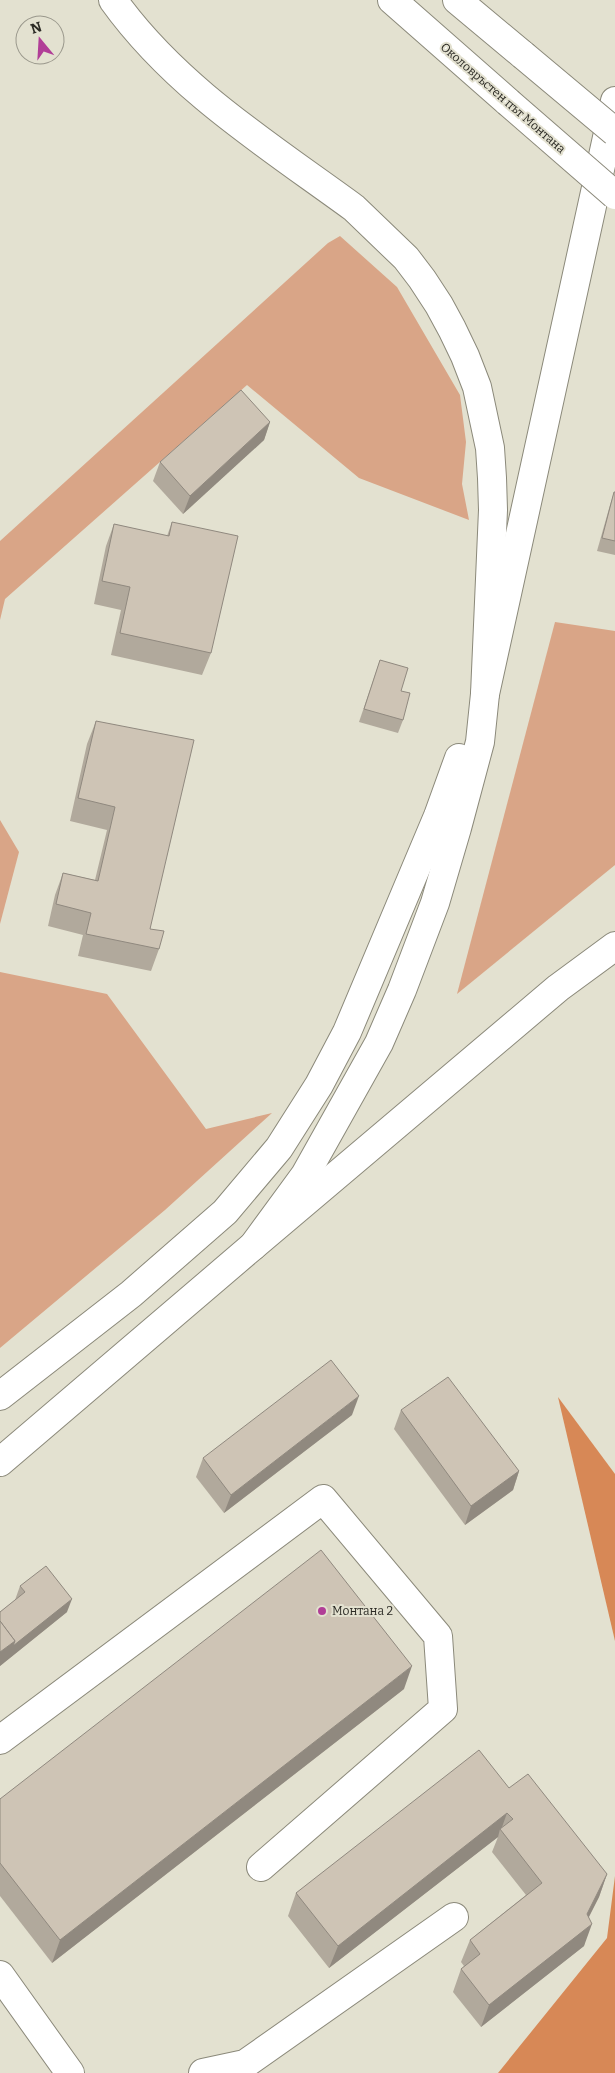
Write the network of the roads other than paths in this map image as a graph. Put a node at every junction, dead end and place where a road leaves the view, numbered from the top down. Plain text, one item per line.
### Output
1 (113, 0) edge
2 (392, 0) edge
3 (457, 0) edge
4 (472, 0) edge
5 (523, 55) junction
6 (615, 101) edge
7 (615, 132) edge
8 (615, 194) edge
9 (485, 694) junction
10 (615, 946) edge
11 (253, 1246) junction
12 (0, 1396) edge
13 (10, 1454) edge
14 (0, 1470) edge
15 (0, 1740) edge
16 (261, 1867) dead end
17 (454, 1917) dead end
18 (0, 1975) edge
19 (9, 2008) edge
20 (70, 2073) edge
21 (203, 2073) edge

1 - 9 main road
2 - 8 main road, Околовръстен път Монтана, bridge
3 - 5 main road
4 - 5 main road
5 - 7 main road, bridge
6 - 9 main road
9 - 11 main road
9 - 12 main road
10 - 11 main road
11 - 13 main road
13 - 14 main road
15 - 16 main road
17 - 21 main road
18 - 19 main road
19 - 20 main road

